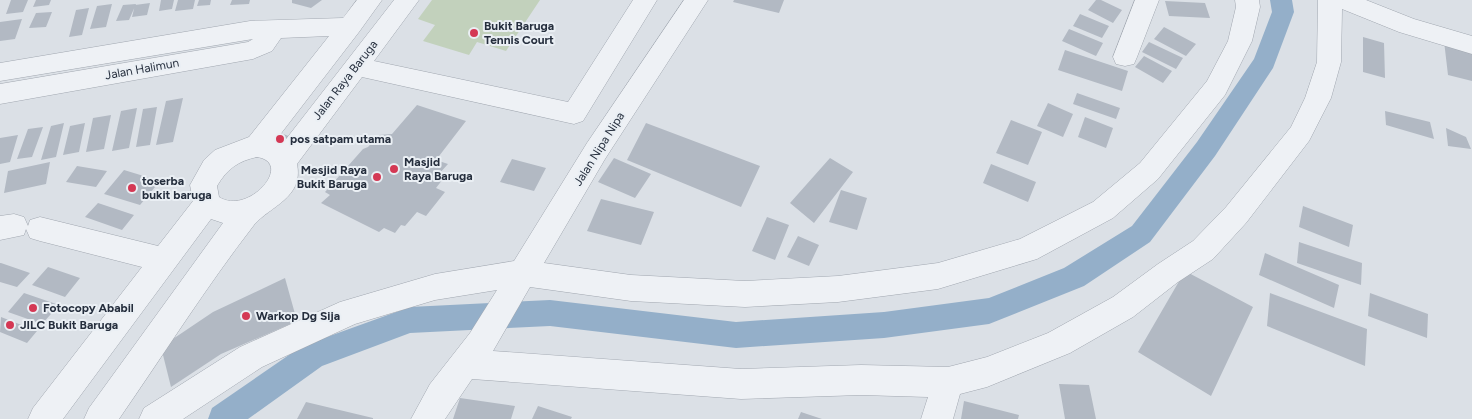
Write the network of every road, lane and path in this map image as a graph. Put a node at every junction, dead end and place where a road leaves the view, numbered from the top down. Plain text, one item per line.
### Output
1 (370, 0) edge
2 (407, 0) edge
3 (645, 0) edge
4 (696, 0) edge
5 (1147, 0) edge
6 (1247, 0) edge
7 (1330, 0) edge
8 (1343, 0) edge
9 (351, 26) junction
10 (273, 29) junction
11 (1472, 45) edge
12 (1125, 57) dead end
13 (356, 66) junction
14 (0, 72) edge
15 (0, 94) edge
16 (257, 146) junction
17 (284, 161) junction
18 (207, 203) junction
19 (250, 210) junction
20 (18, 228) edge
21 (164, 260) junction
22 (522, 273) junction
23 (473, 353) junction
24 (93, 355) junction
25 (136, 367) junction
26 (948, 382) junction
27 (44, 419) edge
28 (100, 419) edge
29 (155, 419) edge
30 (427, 419) edge
31 (937, 419) edge

1 - 9 street
2 - 13 street, Jalan Raya Baruga
3 - 13 street
4 - 22 street, Jalan Nipa Nipa
5 - 12 street
6 - 22 street
7 - 26 street
8 - 11 street
9 - 10 street, Jalan Halimun
9 - 16 street
10 - 14 street, Jalan Halimun
10 - 15 street, Jalan Halimun
13 - 17 street, Jalan Raya Baruga
16 - 17 street
16 - 18 street
17 - 19 street
18 - 19 street
18 - 21 street
19 - 25 street
20 - 21 street
21 - 24 street
22 - 23 street, Jalan Nipa Nipa
22 - 29 street
23 - 26 street
23 - 30 street, Jalan Nipa Nipa
24 - 25 street
24 - 27 street
25 - 28 street
26 - 31 street

